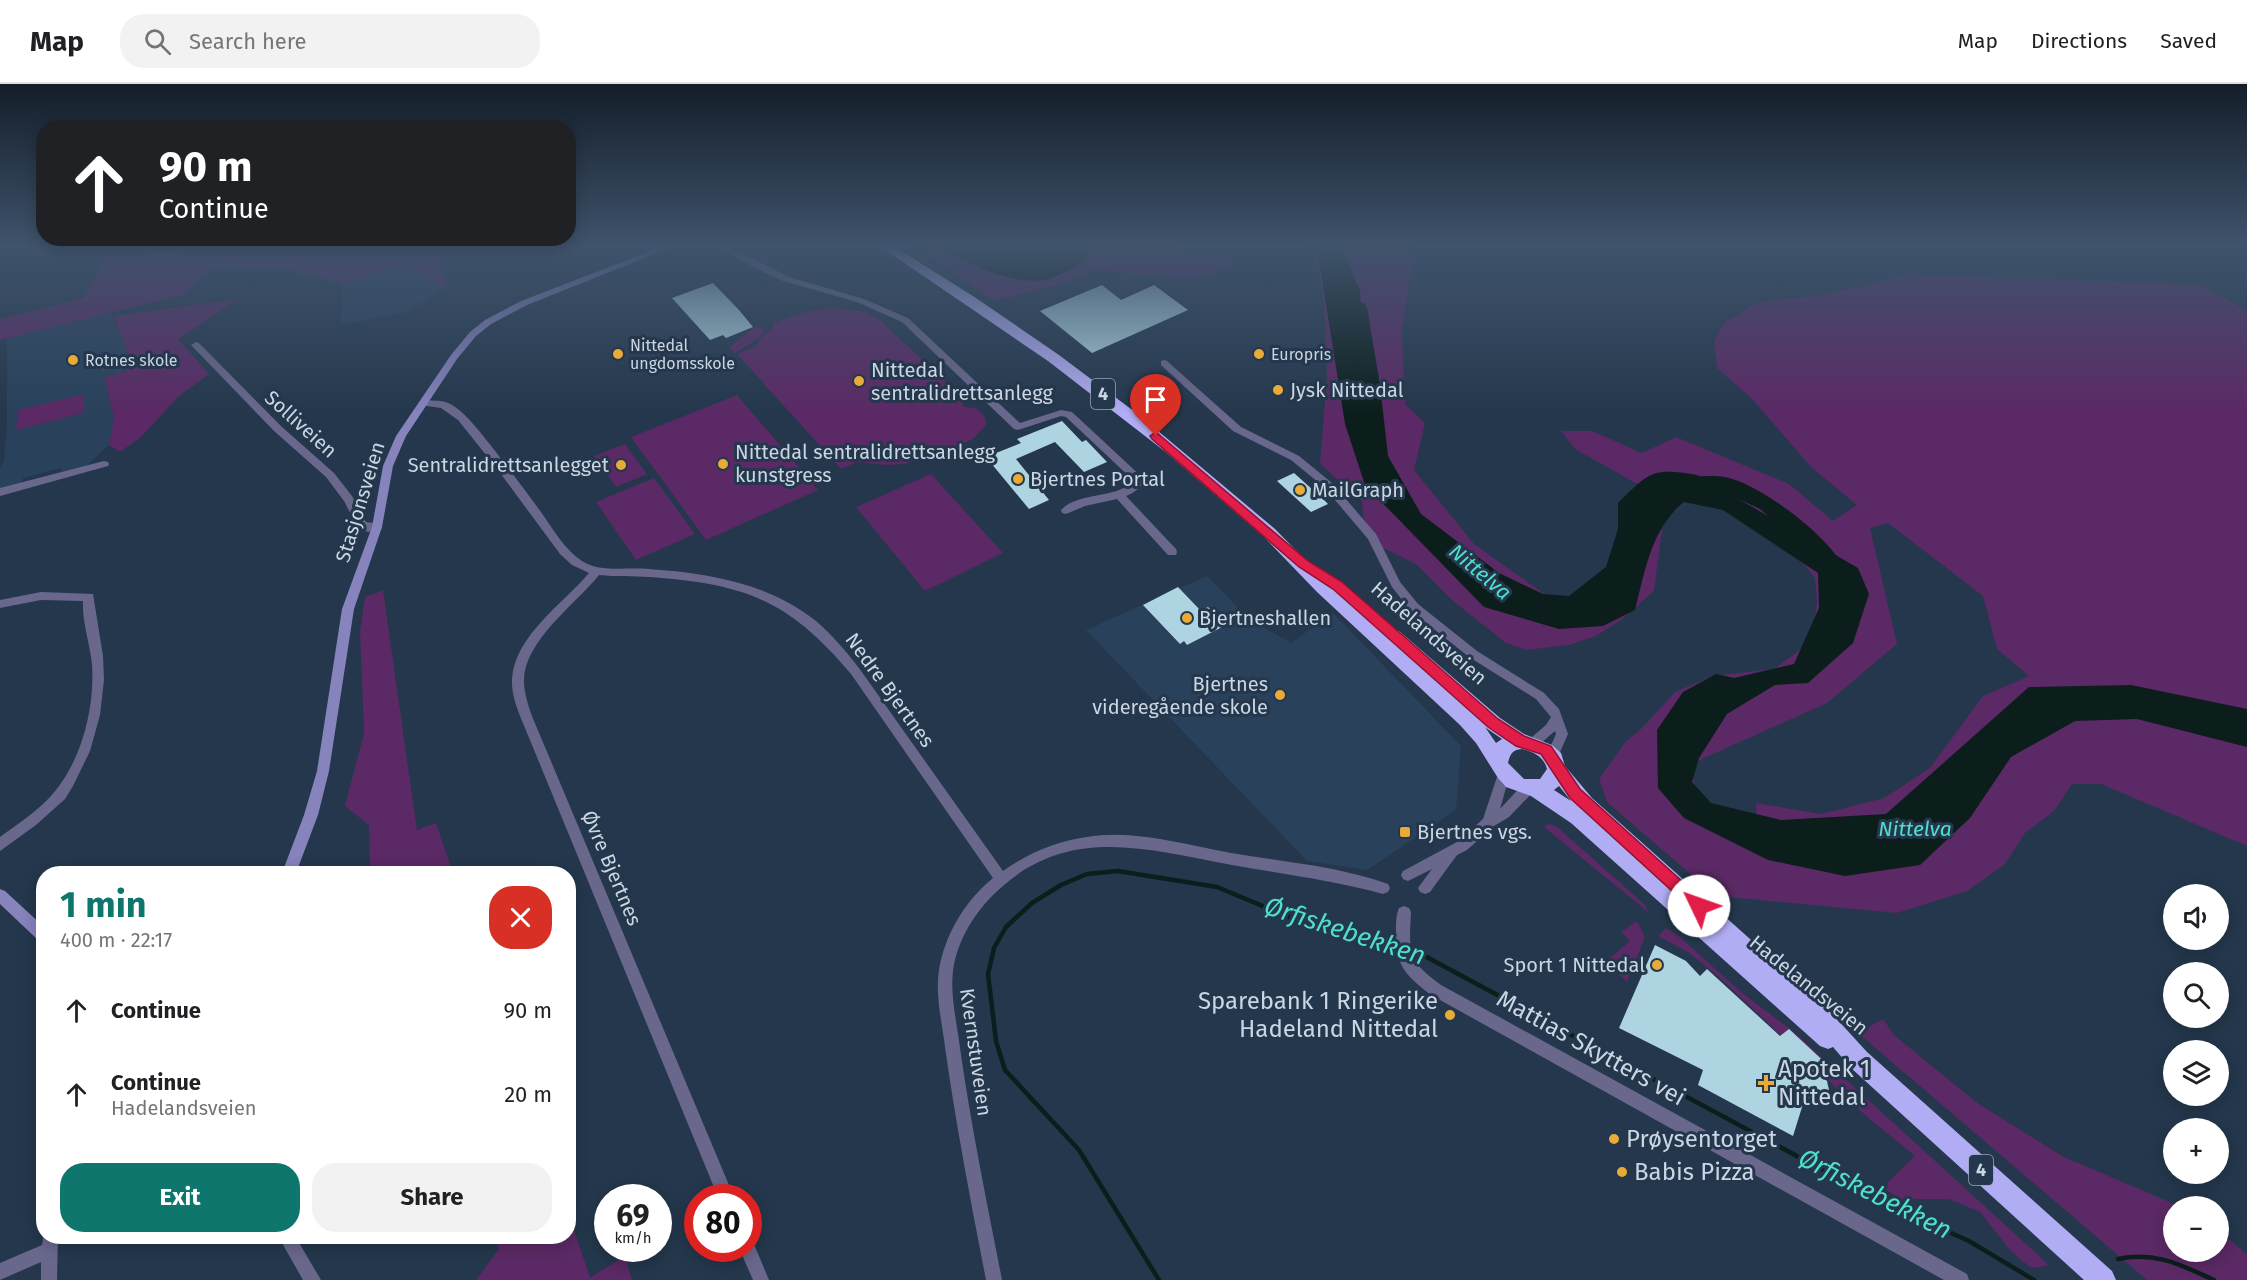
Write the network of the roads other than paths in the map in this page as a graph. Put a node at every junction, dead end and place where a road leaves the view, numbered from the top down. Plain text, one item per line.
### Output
1 (527, 303) edge
2 (871, 303) edge
3 (976, 303) edge
4 (196, 345) dead end
5 (1164, 363) dead end
6 (423, 403) junction
7 (104, 464) dead end
8 (0, 492) edge
9 (1119, 495) junction
10 (1066, 510) dead end
11 (377, 527) junction
12 (1172, 552) dead end
13 (1303, 564) junction
14 (597, 570) junction
15 (0, 604) edge
16 (1557, 719) junction
17 (1526, 742) junction
18 (1554, 762) junction
19 (1502, 768) junction
20 (1532, 788) junction
21 (1489, 822) junction
22 (0, 845) edge
23 (1452, 853) junction
24 (292, 866) edge
25 (1408, 875) dead end
26 (1002, 879) junction
27 (1383, 888) dead end
28 (1425, 888) dead end
29 (0, 895) edge
30 (1404, 912) dead end
31 (36, 930) edge
32 (1859, 1060) junction
33 (721, 1184) edge
34 (47, 1244) edge
35 (49, 1244) edge
36 (291, 1244) edge
37 (753, 1262) edge
38 (0, 1272) edge
39 (49, 1280) edge
40 (313, 1280) edge
41 (760, 1280) edge
42 (994, 1280) edge
43 (1961, 1280) edge
44 (2103, 1280) edge

1 - 6 main road, Stasjonsveien
2 - 9 street
3 - 13 highway, Hadelandsveien / 4
4 - 11 street, Solliveien
5 - 16 street
6 - 11 main road, Stasjonsveien
6 - 14 street
7 - 8 street
9 - 10 street
9 - 12 street
11 - 24 main road, Stasjonsveien
13 - 17 highway, Hadelandsveien / 4
13 - 19 highway, Hadelandsveien / 4
14 - 26 street, Nedre Bjertnes
14 - 33 street, Øvre Bjertnes
15 - 22 street
16 - 17 street
16 - 18 street
17 - 18 highway, 4
17 - 19 highway
18 - 20 highway
18 - 32 highway, Hadelandsveien / 4
19 - 20 highway, 4
19 - 21 street
20 - 21 street
20 - 32 highway, Hadelandsveien / 4
21 - 23 street
23 - 25 street
23 - 28 street
26 - 27 street, Kvernstuveien
26 - 42 street, Kvernstuveien
29 - 31 main road
30 - 43 street, Mattias Skytters vei
32 - 44 highway, Hadelandsveien / 4
34 - 38 street
35 - 39 street
36 - 40 street
37 - 41 street

